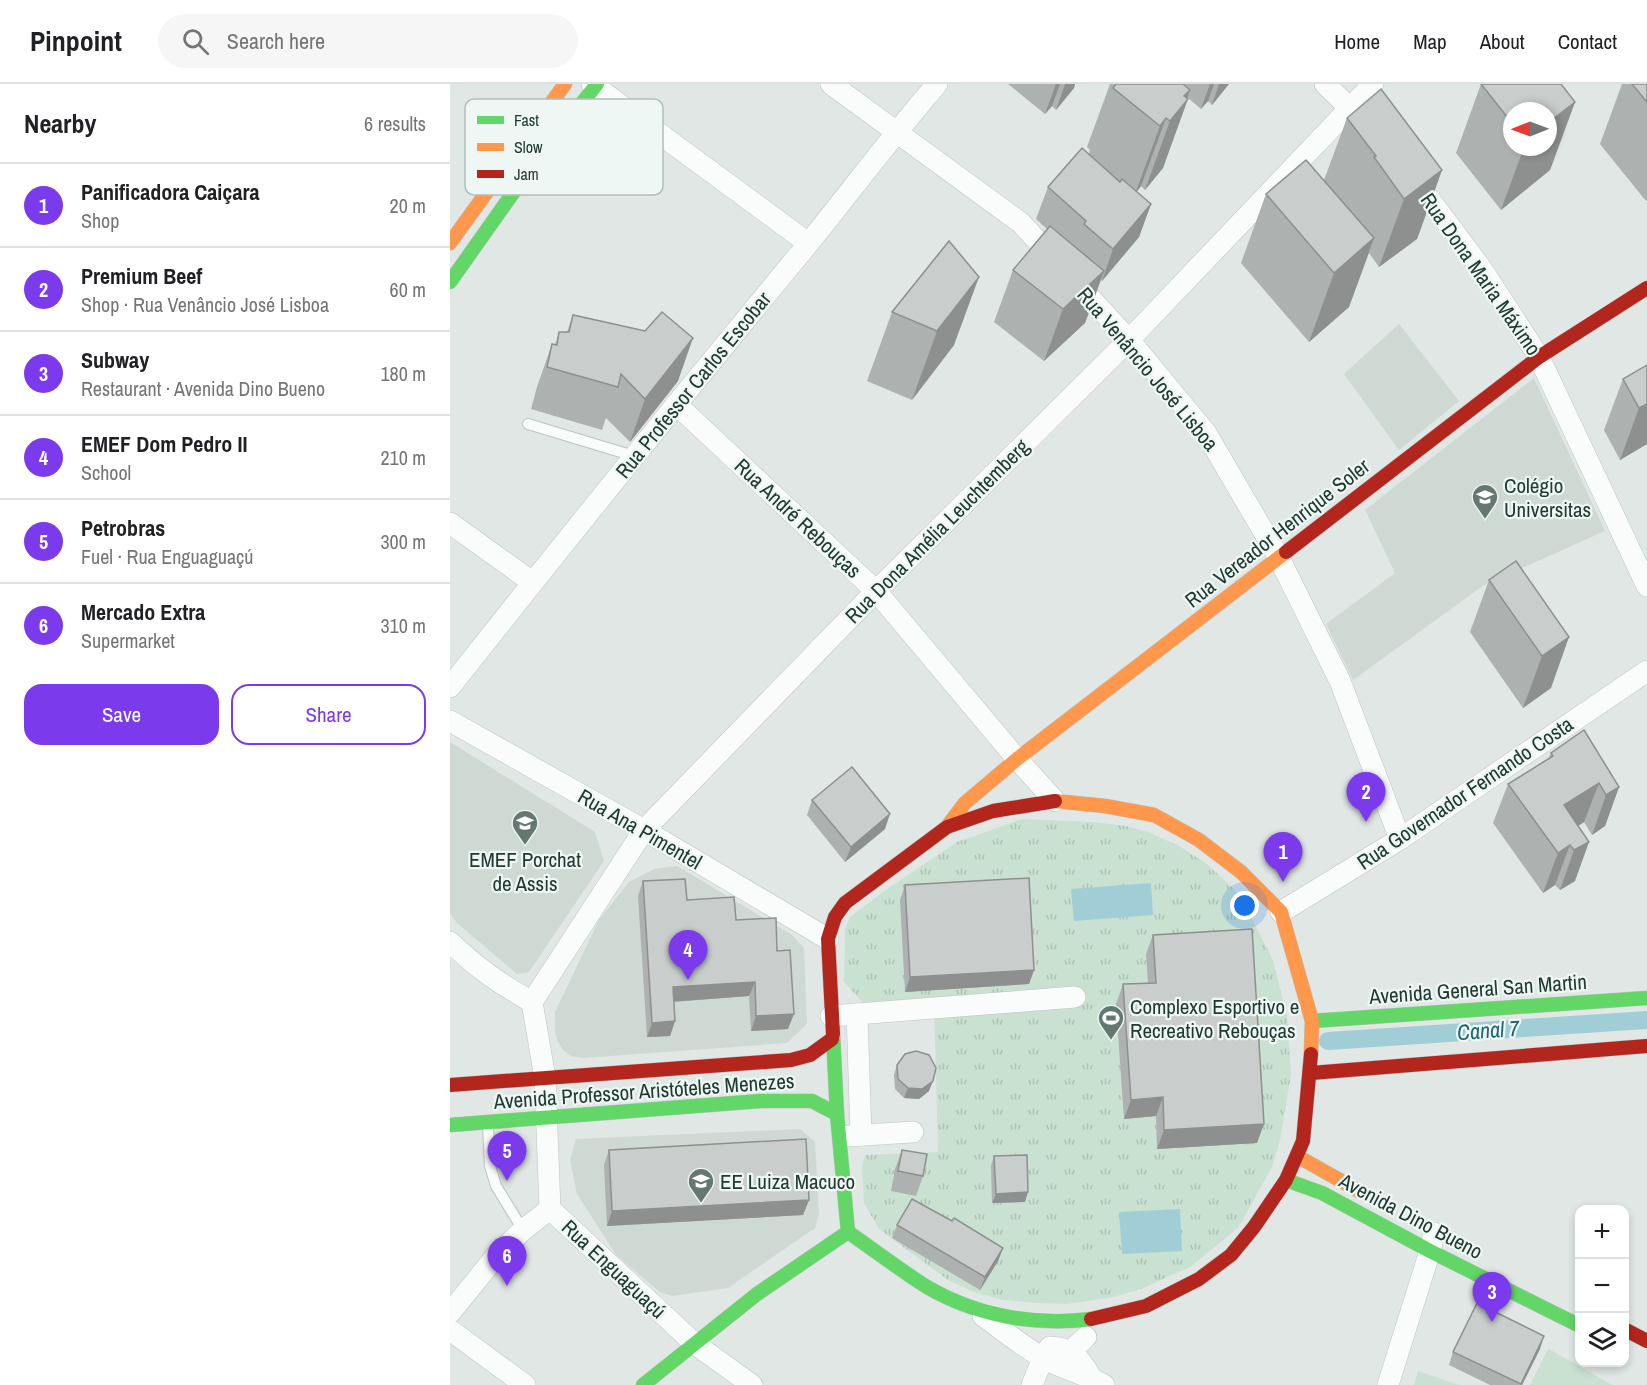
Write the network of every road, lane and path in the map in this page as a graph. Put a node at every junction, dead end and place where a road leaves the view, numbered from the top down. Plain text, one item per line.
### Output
1 (565, 84) edge
2 (831, 84) edge
3 (937, 84) edge
4 (1325, 84) edge
5 (1373, 84) edge
6 (594, 85) edge
7 (554, 99) edge
8 (583, 99) edge
9 (613, 99) edge
10 (1350, 108) junction
11 (895, 132) junction
12 (1372, 133) edge
13 (663, 136) edge
14 (1402, 166) edge
15 (485, 195) edge
16 (512, 195) edge
17 (450, 243) edge
18 (808, 243) junction
19 (450, 282) edge
20 (1647, 288) edge
21 (1129, 340) junction
22 (1539, 357) junction
23 (676, 404) junction
24 (528, 424) dead end
25 (634, 456) junction
26 (450, 523) edge
27 (1279, 558) junction
28 (532, 582) junction
29 (1647, 586) edge
30 (876, 591) junction
31 (1647, 671) edge
32 (450, 687) edge
33 (450, 722) edge
34 (1017, 759) junction
35 (1055, 801) junction
36 (947, 827) junction
37 (644, 830) junction
38 (1400, 839) junction
39 (1281, 912) junction
40 (828, 939) junction
41 (450, 942) edge
42 (1075, 998) dead end
43 (1647, 998) edge
44 (532, 1002) junction
45 (857, 1014) junction
46 (831, 1016) junction
47 (1312, 1021) junction
48 (832, 1039) junction
49 (1647, 1046) edge
50 (791, 1060) junction
51 (1311, 1073) junction
52 (545, 1078) junction
53 (450, 1085) edge
54 (793, 1102) junction
55 (837, 1114) junction
56 (546, 1116) junction
57 (488, 1121) junction
58 (450, 1125) edge
59 (913, 1132) dead end
60 (861, 1135) junction
61 (838, 1137) junction
62 (1296, 1156) junction
63 (1286, 1180) junction
64 (1375, 1200) dead end
65 (550, 1209) junction
66 (523, 1230) junction
67 (848, 1232) junction
68 (1433, 1237) junction
69 (968, 1306) junction
70 (450, 1313) edge
71 (1102, 1318) junction
72 (1575, 1323) edge
73 (450, 1330) edge
74 (1629, 1332) edge
75 (1647, 1341) edge
76 (695, 1344) junction
77 (1074, 1366) edge
78 (525, 1385) edge
79 (643, 1385) edge
80 (752, 1385) edge
81 (1032, 1385) edge
82 (1041, 1385) edge
83 (1388, 1385) edge

1 - 7 main road
2 - 11 street, Rua Venâncio José Lisboa
3 - 11 street, Rua Professor Carlos Escobar
4 - 10 street
5 - 10 street, Rua Dona Amélia Leuchtemberg
6 - 8 main road
6 - 9 street
10 - 12 street
10 - 21 street, Rua Dona Amélia Leuchtemberg
11 - 18 street, Rua Professor Carlos Escobar
11 - 21 street, Rua Venâncio José Lisboa
13 - 18 street
14 - 22 street, Rua Dona Maria Máximo
15 - 17 main road
16 - 19 main road
18 - 23 street, Rua Professor Carlos Escobar
20 - 22 main road, Rua Vereador Henrique Soler
21 - 27 street, Rua Venâncio José Lisboa
21 - 30 street, Rua Dona Amélia Leuchtemberg
22 - 27 main road, Rua Vereador Henrique Soler
22 - 29 street, Rua Dona Maria Máximo
23 - 25 street, Rua Professor Carlos Escobar
23 - 30 street, Rua André Rebouças
24 - 25 lane
25 - 28 street, Rua Professor Carlos Escobar
26 - 28 street
27 - 34 main road, Rua Vereador Henrique Soler
27 - 38 street, Rua Venâncio José Lisboa
28 - 32 street, Rua Professor Carlos Escobar
30 - 34 street, Rua André Rebouças
30 - 37 street, Rua Dona Amélia Leuchtemberg
31 - 38 street, Rua Governador Fernando Costa
33 - 37 street, Rua Ana Pimentel
34 - 35 street, Rua André Rebouças
34 - 36 main road, Rua Vereador Henrique Soler
35 - 36 main road
35 - 39 main road
36 - 40 main road
37 - 40 street, Rua Ana Pimentel
37 - 44 street, Rua Dona Amélia Leuchtemberg
38 - 39 street, Rua Governador Fernando Costa
39 - 47 main road
40 - 46 main road
41 - 44 street
42 - 45 street
43 - 47 main road, Avenida General San Martin
44 - 52 street
45 - 46 street
45 - 60 street
46 - 48 main road
47 - 51 main road
48 - 50 main road, Avenida Professor Aristóteles Menezes
48 - 55 main road
49 - 51 main road
50 - 52 main road, Avenida Professor Aristóteles Menezes
50 - 54 main road
51 - 62 main road
52 - 53 main road, Avenida Professor Aristóteles Menezes
52 - 56 street, Rua Enguaguaçú
54 - 55 main road, Avenida Professor Aristóteles Menezes
54 - 56 main road, Avenida Professor Aristóteles Menezes
55 - 61 main road
56 - 57 main road, Avenida Professor Aristóteles Menezes
56 - 65 street, Rua Enguaguaçú
57 - 58 main road, Avenida Professor Aristóteles Menezes
57 - 66 lane
59 - 60 street
60 - 61 street
61 - 67 main road
62 - 63 main road
62 - 64 main road, Avenida Dino Bueno
63 - 68 main road, Avenida Dino Bueno
63 - 71 main road
65 - 66 street
65 - 76 street, Rua Enguaguaçú
66 - 70 street
67 - 69 main road
67 - 76 main road
68 - 72 main road, Avenida Dino Bueno
68 - 83 street
69 - 71 main road
69 - 77 street
71 - 77 street
73 - 78 street
74 - 75 main road
76 - 79 main road
76 - 80 street, Rua Enguaguaçú
77 - 81 street
77 - 82 street

